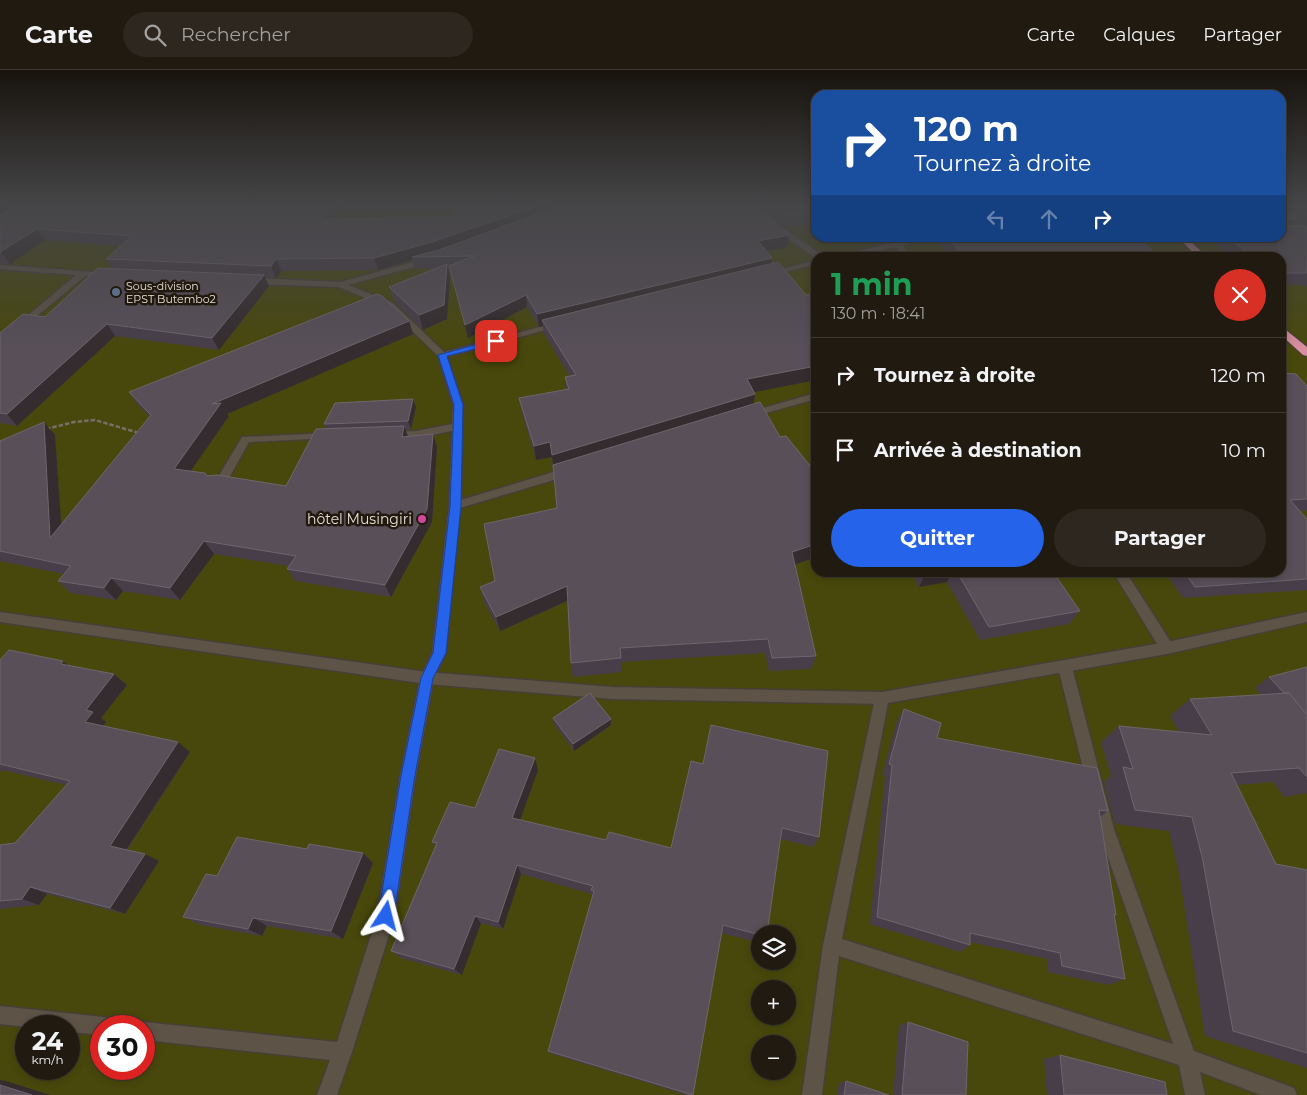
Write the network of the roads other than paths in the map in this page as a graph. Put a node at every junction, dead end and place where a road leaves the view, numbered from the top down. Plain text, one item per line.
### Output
1 (438, 258) edge
2 (811, 263) edge
3 (0, 267) edge
4 (82, 274) junction
5 (120, 276) edge
6 (760, 276) edge
7 (244, 281) edge
8 (340, 284) junction
9 (564, 324) edge
10 (1286, 334) edge
11 (0, 344) edge
12 (1307, 353) edge
13 (442, 355) junction
14 (811, 397) edge
15 (742, 417) edge
16 (458, 426) junction
17 (378, 435) edge
18 (340, 436) edge
19 (581, 468) edge
20 (220, 484) edge
21 (455, 506) junction
22 (1122, 577) edge
23 (0, 617) edge
24 (1307, 617) edge
25 (1167, 648) junction
26 (1065, 667) junction
27 (427, 678) junction
28 (882, 698) junction
29 (832, 944) junction
30 (0, 1015) edge
31 (90, 1025) edge
32 (155, 1032) edge
33 (343, 1052) junction
34 (1187, 1058) junction
35 (327, 1095) edge
36 (812, 1095) edge
37 (1195, 1095) edge
38 (1288, 1095) edge

1 - 8 street
2 - 6 street
3 - 4 street
4 - 5 street
4 - 11 street
7 - 8 street
8 - 13 street
9 - 13 street
10 - 12 highway
13 - 16 street
14 - 15 street
16 - 17 street
16 - 21 street
18 - 20 street
19 - 21 street
21 - 27 street
22 - 25 street
23 - 27 street
24 - 25 street
25 - 26 street
26 - 28 street
26 - 34 street
27 - 28 street
27 - 33 street
28 - 29 street
29 - 34 street
29 - 36 street
30 - 31 street
32 - 33 street
33 - 35 street
34 - 37 street
34 - 38 street

